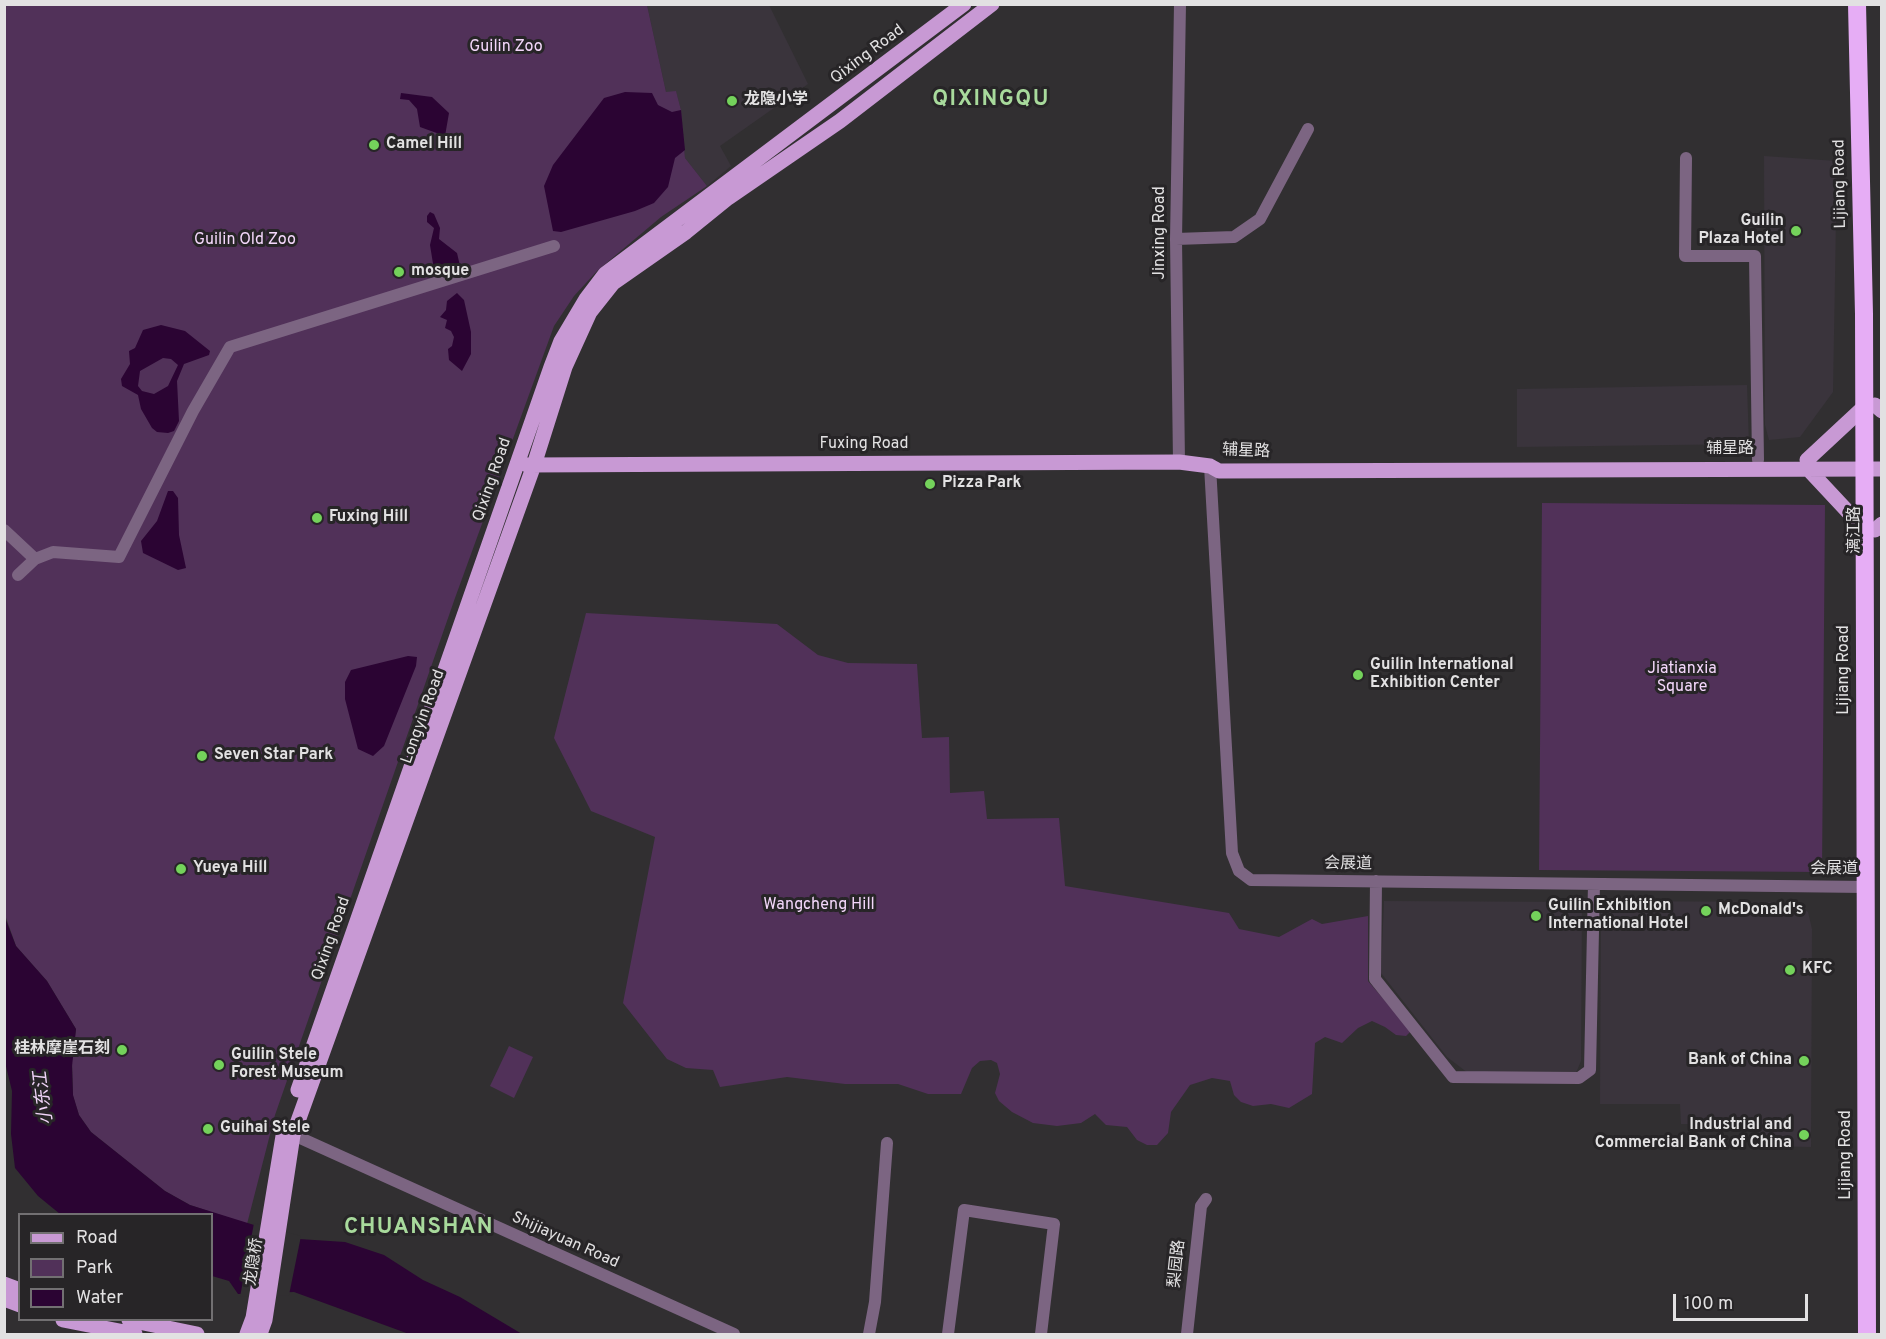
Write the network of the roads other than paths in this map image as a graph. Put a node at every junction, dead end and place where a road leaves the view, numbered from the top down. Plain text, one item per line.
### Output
1 (964, 4) edge
2 (992, 4) edge
3 (1180, 4) edge
4 (1857, 4) edge
5 (1869, 4) edge
6 (1308, 129) dead end
7 (1686, 158) dead end
8 (1176, 239) junction
9 (554, 246) dead end
10 (1873, 407) edge
11 (1758, 460) junction
12 (1179, 462) junction
13 (1807, 464) junction
14 (1874, 464) edge
15 (518, 465) junction
16 (534, 465) junction
17 (1210, 466) junction
18 (1874, 528) edge
19 (4, 530) edge
20 (35, 559) junction
21 (18, 575) dead end
22 (1376, 881) junction
23 (1594, 884) junction
24 (1866, 887) junction
25 (289, 1133) junction
26 (887, 1143) dead end
27 (1206, 1199) dead end
28 (68, 1321) edge
29 (134, 1321) edge
30 (259, 1324) edge
31 (135, 1335) edge
32 (197, 1335) edge
33 (247, 1335) edge
34 (734, 1335) edge
35 (869, 1335) edge
36 (948, 1335) edge
37 (1041, 1335) edge
38 (1187, 1335) edge
39 (1867, 1335) edge
40 (1878, 1335) edge

1 - 15 main road, Qixing Road
2 - 16 main road, Longyin Road
3 - 8 street, Jinxing Road
4 - 10 highway, Lijiang Road
5 - 10 highway, Lijiang Road
6 - 8 street
7 - 11 street
8 - 12 street, Jinxing Road
9 - 20 street
10 - 13 main road
10 - 14 highway, Lijiang Road
11 - 13 main road, 辅星路
11 - 17 main road, 辅星路
12 - 16 main road, Fuxing Road
12 - 17 main road, Fuxing Road
13 - 14 main road, 辅星路
13 - 17 main road, 辅星路
13 - 18 main road
14 - 18 highway, 漓江路
15 - 16 main road, Fuxing Road
15 - 25 main road, Qixing Road
16 - 25 main road, Longyin Road
17 - 22 street, 会展道
18 - 24 highway, Lijiang Road
18 - 40 highway, 漓江路
19 - 20 street
20 - 21 street
22 - 23 street, 会展道
22 - 23 street
23 - 24 street, 会展道
24 - 39 highway, Lijiang Road
25 - 30 main road, 龙隐桥
25 - 34 street, Shijiayuan Road
26 - 35 street
27 - 38 street, 梨园路
28 - 31 main road
29 - 32 main road
30 - 33 main road, 龙隐桥
36 - 37 street

